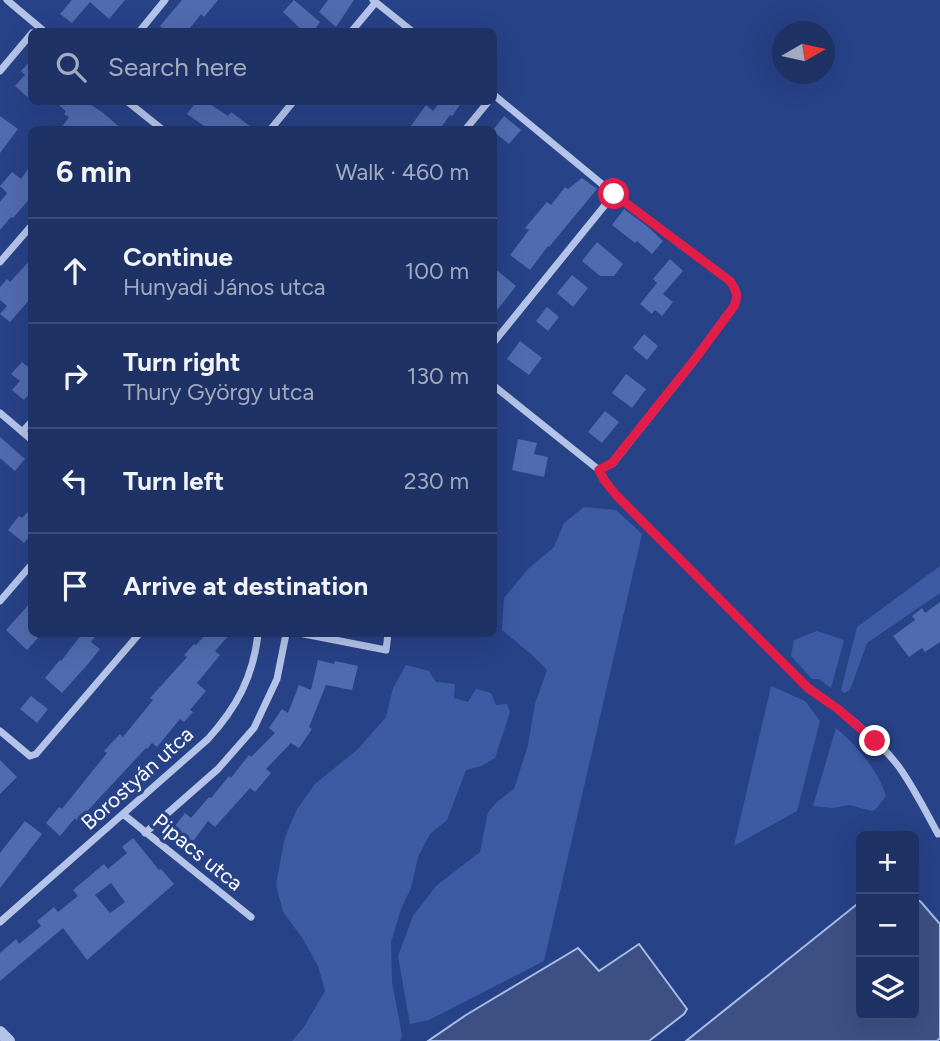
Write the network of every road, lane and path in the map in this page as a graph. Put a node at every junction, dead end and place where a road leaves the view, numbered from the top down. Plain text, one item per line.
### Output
1 (8, 0) edge
2 (165, 0) edge
3 (374, 1) edge
4 (32, 28) edge
5 (142, 28) edge
6 (354, 28) edge
7 (408, 28) edge
8 (28, 37) edge
9 (0, 71) edge
10 (497, 97) edge
11 (132, 105) edge
12 (291, 105) edge
13 (486, 105) edge
14 (158, 126) edge
15 (273, 126) edge
16 (469, 126) edge
17 (614, 194) junction
18 (28, 230) edge
19 (0, 262) edge
20 (497, 338) edge
21 (497, 388) edge
22 (0, 413) edge
23 (28, 425) edge
24 (22, 432) junction
25 (28, 437) edge
26 (599, 470) junction
27 (28, 569) edge
28 (0, 601) edge
29 (136, 637) edge
30 (258, 637) edge
31 (286, 637) edge
32 (319, 637) edge
33 (388, 637) edge
34 (0, 731) edge
35 (123, 814) junction
36 (145, 832) junction
37 (938, 834) dead end
38 (251, 917) dead end
39 (0, 922) edge
40 (0, 1032) edge
41 (9, 1041) edge

1 - 4 street
2 - 5 street
3 - 6 street
3 - 7 street
8 - 9 street
10 - 17 street
11 - 14 street
12 - 15 street
13 - 16 street
17 - 20 street
17 - 26 street
18 - 19 street
21 - 26 street
22 - 24 street
23 - 24 street
24 - 25 street
26 - 37 street
27 - 28 street
29 - 34 street
30 - 35 street, Borostyán utca
31 - 36 street
32 - 33 street
35 - 36 street, Pipacs utca
35 - 39 street, Borostyán utca
36 - 38 street, Pipacs utca
40 - 41 street

